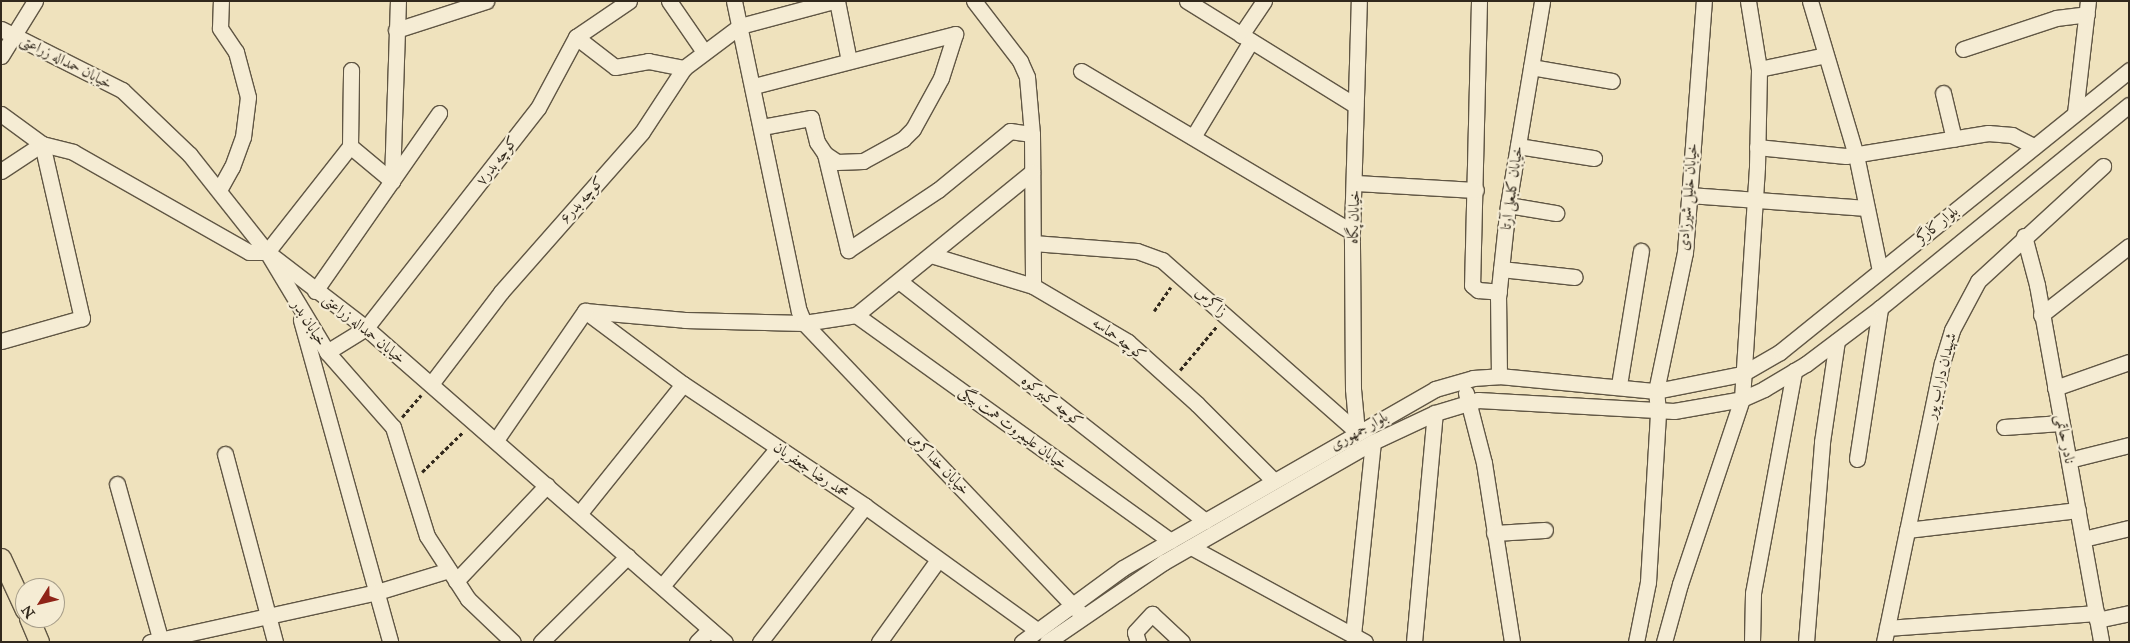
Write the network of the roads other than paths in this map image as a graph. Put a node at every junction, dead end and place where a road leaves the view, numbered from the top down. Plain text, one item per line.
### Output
1 (35, 1) edge
2 (221, 1) edge
3 (398, 1) edge
4 (486, 1) edge
5 (629, 1) edge
6 (669, 1) edge
7 (734, 1) edge
8 (835, 1) edge
9 (974, 1) edge
10 (1187, 1) edge
11 (1264, 1) edge
12 (1359, 1) edge
13 (1479, 1) edge
14 (1542, 1) edge
15 (1704, 1) edge
16 (1748, 1) edge
17 (1810, 1) edge
18 (2088, 8) edge
19 (740, 26) junction
20 (396, 30) junction
21 (7, 32) edge
22 (576, 37) junction
23 (1246, 38) junction
24 (1963, 49) dead end
25 (704, 52) junction
26 (1826, 55) junction
27 (1, 56) edge
28 (850, 61) junction
29 (1531, 67) junction
30 (684, 68) junction
31 (1759, 69) junction
32 (351, 70) dead end
33 (2129, 70) edge
34 (1081, 71) dead end
35 (1612, 80) dead end
36 (754, 86) junction
37 (1944, 93) dead end
38 (1355, 105) junction
39 (2129, 105) edge
40 (439, 113) dead end
41 (2075, 113) junction
42 (1, 114) edge
43 (762, 127) junction
44 (1032, 134) junction
45 (1193, 137) junction
46 (1954, 139) junction
47 (42, 144) junction
48 (350, 146) junction
49 (1518, 146) junction
50 (2034, 146) junction
51 (1757, 147) junction
52 (825, 154) junction
53 (1856, 154) junction
54 (1594, 158) dead end
55 (2102, 166) dead end
56 (1, 171) edge
57 (1032, 172) junction
58 (392, 180) junction
59 (1355, 183) junction
60 (219, 190) junction
61 (1476, 190) junction
62 (1689, 195) junction
63 (1754, 199) junction
64 (1508, 205) junction
65 (1867, 208) junction
66 (1556, 213) dead end
67 (1352, 232) junction
68 (2024, 236) junction
69 (1033, 243) junction
70 (2129, 246) edge
71 (1641, 251) dead end
72 (266, 252) junction
73 (931, 254) junction
74 (1501, 268) junction
75 (1880, 271) junction
76 (1576, 277) dead end
77 (899, 281) junction
78 (1033, 286) junction
79 (315, 291) junction
80 (1499, 292) junction
81 (298, 307) junction
82 (1880, 308) junction
83 (585, 311) junction
84 (856, 314) junction
85 (2041, 315) junction
86 (804, 323) junction
87 (366, 328) junction
88 (1, 341) edge
89 (1836, 341) junction
90 (327, 352) junction
91 (2129, 362) edge
92 (1794, 371) junction
93 (1742, 374) junction
94 (1500, 376) junction
95 (1465, 381) junction
96 (431, 384) junction
97 (683, 384) junction
98 (1619, 386) junction
99 (2055, 388) junction
100 (1656, 391) junction
101 (1742, 399) junction
102 (1466, 403) junction
103 (1658, 412) junction
104 (1435, 413) junction
105 (2062, 423) junction
106 (2004, 427) dead end
107 (1357, 432) junction
108 (496, 440) junction
109 (1373, 442) junction
110 (2129, 445) edge
111 (778, 448) junction
112 (225, 454) dead end
113 (1857, 459) dead end
114 (2069, 460) junction
115 (1273, 480) junction
116 (117, 484) dead end
117 (547, 485) junction
118 (865, 506) junction
119 (2078, 510) junction
120 (579, 514) junction
121 (1205, 521) junction
122 (2129, 528) edge
123 (1545, 530) dead end
124 (1906, 530) junction
125 (1494, 534) junction
126 (2083, 539) junction
127 (1170, 541) junction
128 (1192, 547) junction
129 (628, 556) junction
130 (1, 558) edge
131 (938, 560) junction
132 (453, 576) junction
133 (662, 586) junction
134 (15, 588) edge
135 (377, 592) junction
136 (1078, 611) junction
137 (2129, 613) edge
138 (267, 616) junction
139 (2097, 617) junction
140 (33, 628) edge
141 (710, 629) junction
142 (1885, 635) edge
143 (1042, 636) edge
144 (1359, 639) edge
145 (157, 641) edge
146 (39, 642) edge
147 (275, 642) edge
148 (390, 642) edge
149 (513, 642) edge
150 (540, 642) edge
151 (698, 642) edge
152 (725, 642) edge
153 (760, 642) edge
154 (879, 642) edge
155 (1022, 642) edge
156 (1138, 642) edge
157 (1182, 642) edge
158 (1414, 642) edge
159 (1512, 642) edge
160 (1636, 642) edge
161 (1664, 642) edge
162 (1752, 642) edge
163 (1806, 642) edge
164 (2101, 642) edge

1 - 21 street
2 - 60 street
3 - 20 street
4 - 20 street
5 - 22 street, کوچه بدر۷
6 - 25 street
7 - 19 street
8 - 19 street
8 - 28 street
9 - 44 street
10 - 23 street
11 - 23 street
12 - 38 street, خیابان پگاه
13 - 61 street
14 - 29 street, خیابان کلبعلی آرتا
15 - 62 street, خیابان خلیل شیرزادی
16 - 31 street
17 - 26 street
18 - 24 street
18 - 41 street
19 - 25 street, کوچه بدر۶
19 - 36 street
20 - 58 street
21 - 27 street
21 - 60 street, خیابان حمداله زراعتی
22 - 30 street
22 - 87 street, کوچه بدر۷
23 - 38 street
23 - 45 street
25 - 30 street, کوچه بدر۶
26 - 31 street
26 - 53 street
28 - 36 street
28 - 52 street
29 - 35 street
29 - 49 street, خیابان کلبعلی آرتا
30 - 96 street, کوچه بدر۶
31 - 51 street
32 - 48 street
33 - 41 street, بلوار کارگر
34 - 45 street
36 - 43 street
37 - 46 street
38 - 59 street, خیابان پگاه
39 - 82 street, بلوار کارگر
40 - 58 street
41 - 50 street, بلوار کارگر
42 - 47 street
43 - 52 street
43 - 86 street
44 - 52 street
44 - 57 street
45 - 67 street
46 - 50 street
46 - 53 street
47 - 56 street
47 - 72 street
47 - 88 street
48 - 58 street
48 - 72 street
49 - 54 street
49 - 64 street, خیابان کلبعلی آرتا
50 - 75 street, بلوار کارگر
51 - 53 street
51 - 63 street
53 - 65 street
55 - 68 street, شهیدان داراب پور
57 - 69 street
57 - 73 street
58 - 79 street
59 - 61 street
59 - 67 street, خیابان پگاه
60 - 72 street, خیابان حمداله زراعتی
61 - 80 street
62 - 63 street
62 - 100 street, خیابان خلیل شیرزادی
63 - 65 street
63 - 93 street
64 - 66 street
64 - 74 street, خیابان کلبعلی آرتا
65 - 75 street
67 - 107 street, خیابان پگاه
68 - 85 street, نادر حاتمی
68 - 124 street, شهیدان داراب پور
69 - 78 street
69 - 107 street, زاگرس
70 - 85 street
71 - 98 street
72 - 79 street, خیابان حمداله زراعتی
72 - 81 street, خیابان بدر
73 - 77 street
73 - 78 street, کوچه حماسه
74 - 76 street
74 - 80 street, خیابان کلبعلی آرتا
75 - 93 street, بلوار کارگر
77 - 84 street
77 - 121 street, کوچه کبیرکوه
78 - 115 street, کوچه حماسه
79 - 87 street, خیابان حمداله زراعتی
80 - 94 street, خیابان کلبعلی آرتا
81 - 90 street, خیابان بدر
81 - 135 street
82 - 89 street, بلوار کارگر
82 - 113 street
83 - 86 street
83 - 97 street, محمد رضا جعفریان
83 - 108 street
84 - 86 street
84 - 127 street, خیابان علیمروت همت بیگی
85 - 99 street, نادر حاتمی
86 - 136 street, خیابان خداکرمی
87 - 90 street
87 - 96 street, خیابان حمداله زراعتی
89 - 92 street, بلوار کارگر
89 - 163 street
90 - 132 street, خیابان بدر
91 - 99 street
92 - 101 street, بلوار کارگر
92 - 162 street
93 - 100 street, بلوار جمهوری
93 - 101 street
94 - 95 street, بلوار جمهوری
94 - 98 street, بلوار جمهوری
95 - 102 street
95 - 107 street, بلوار جمهوری
96 - 108 street, خیابان حمداله زراعتی
97 - 111 street, محمد رضا جعفریان
97 - 120 street
98 - 100 street, بلوار جمهوری
99 - 105 street, نادر حاتمی
100 - 103 street, خیابان خلیل شیرزادی
101 - 103 street, بلوار جمهوری
101 - 161 street
102 - 103 street, بلوار جمهوری
102 - 104 street, بلوار جمهوری
102 - 125 street
103 - 160 street, خیابان خلیل شیرزادی
104 - 109 street, بلوار جمهوری
104 - 158 street
105 - 106 street
105 - 114 street, نادر حاتمی
107 - 115 street, بلوار جمهوری
108 - 117 street, خیابان حمداله زراعتی
109 - 128 street, بلوار جمهوری
109 - 144 street
110 - 114 street
111 - 118 street, محمد رضا جعفریان
111 - 133 street
112 - 138 street
114 - 119 street, نادر حاتمی
115 - 121 street, بلوار جمهوری
116 - 145 street
117 - 120 street, خیابان حمداله زراعتی
117 - 132 street
118 - 131 street, محمد رضا جعفریان
118 - 153 street
119 - 124 street
119 - 126 street, نادر حاتمی
120 - 129 street, خیابان حمداله زراعتی
121 - 127 street, بلوار جمهوری
122 - 126 street
123 - 125 street
124 - 142 street, شهیدان داراب پور
125 - 159 street
126 - 139 street, نادر حاتمی
127 - 136 street, بلوار جمهوری
128 - 136 street, بلوار جمهوری
128 - 144 street
129 - 133 street, خیابان حمداله زراعتی
129 - 150 street
130 - 134 main road
131 - 143 street, محمد رضا جعفریان
131 - 154 street
132 - 135 street
132 - 149 street, خیابان بدر
133 - 141 street, خیابان حمداله زراعتی
135 - 138 street
135 - 148 street
136 - 143 street, بلوار جمهوری
137 - 139 street
138 - 145 street
138 - 147 street
139 - 142 street
139 - 164 street, نادر حاتمی
140 - 146 main road
141 - 151 street
141 - 152 street, خیابان حمداله زراعتی
143 - 155 street, بلوار جمهوری
156 - 157 street

